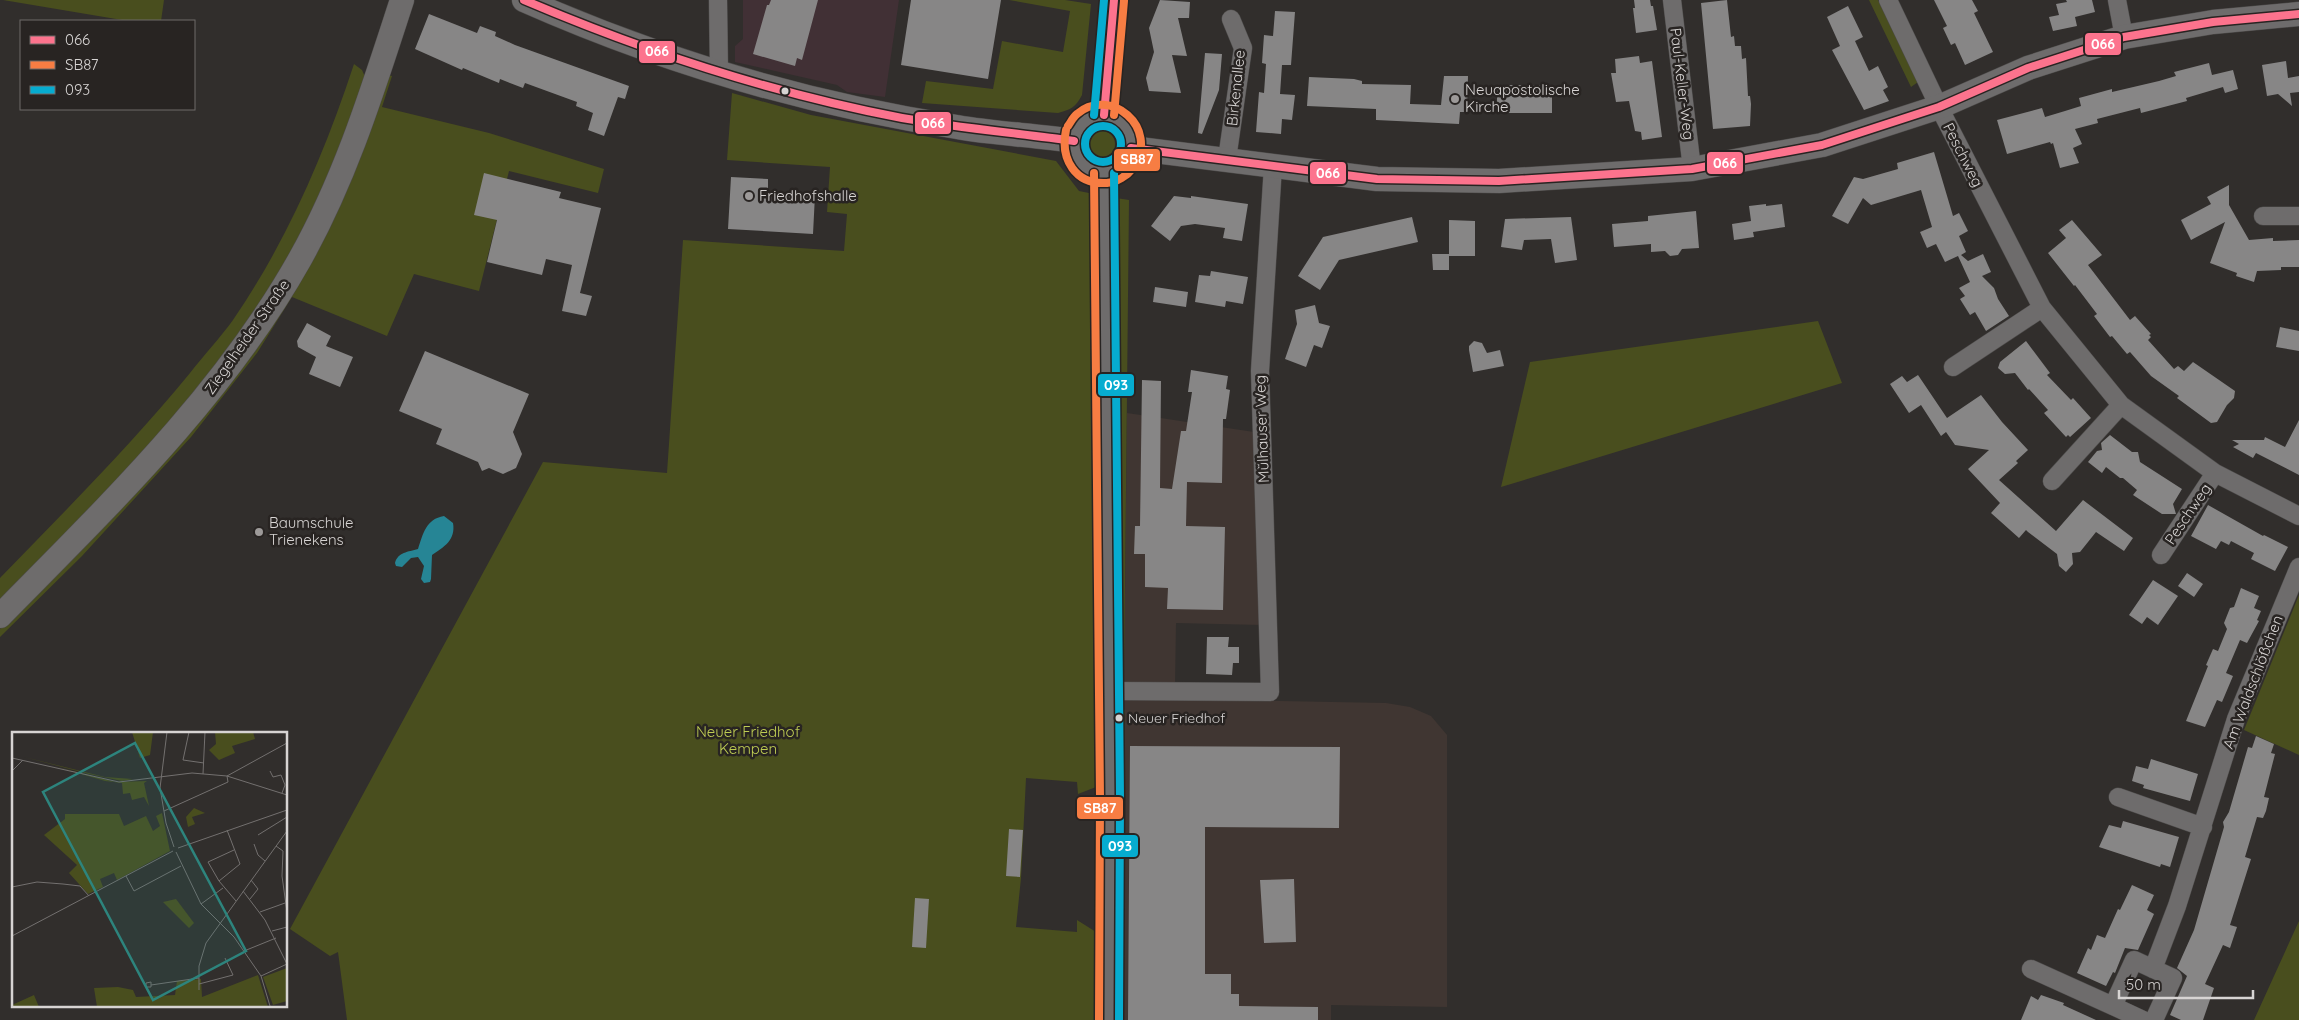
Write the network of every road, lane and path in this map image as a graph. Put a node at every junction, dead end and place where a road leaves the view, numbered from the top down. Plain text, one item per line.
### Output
1 (402, 0) edge
2 (524, 0) edge
3 (718, 0) edge
4 (1114, 0) edge
5 (1672, 0) edge
6 (1888, 0) edge
7 (2117, 0) edge
8 (2294, 9) edge
9 (1231, 19) dead end
10 (2124, 37) junction
11 (719, 72) junction
12 (1939, 107) junction
13 (1104, 115) junction
14 (1074, 141) junction
15 (1131, 148) junction
16 (1227, 159) junction
17 (1273, 166) junction
18 (1692, 169) junction
19 (1104, 173) junction
20 (2263, 216) dead end
21 (2299, 216) edge
22 (2042, 308) junction
23 (1953, 366) dead end
24 (2121, 404) junction
25 (2215, 473) junction
26 (2052, 481) dead end
27 (2299, 516) edge
28 (2160, 555) dead end
29 (2299, 567) edge
30 (0, 616) edge
31 (1109, 691) junction
32 (2118, 797) dead end
33 (2203, 827) junction
34 (2031, 969) dead end
35 (2153, 969) junction
36 (2113, 1006) junction
37 (1109, 1020) edge
38 (2143, 1020) edge
39 (2154, 1020) edge

1 - 30 street, Ziegelheider Straße
2 - 11 street
3 - 11 street
4 - 13 street
5 - 18 street, Paul-Keller-Weg
6 - 12 street, Peschweg
7 - 10 street
8 - 10 street
9 - 16 street, Birkenallee
10 - 12 street
11 - 14 street
12 - 18 street
12 - 22 street, Peschweg
13 - 14 street
13 - 15 street
14 - 19 street
15 - 16 street
15 - 19 street
16 - 17 street
17 - 18 street
17 - 31 street, Mülhauser Weg
19 - 31 street
20 - 21 street
22 - 23 street
22 - 24 street, Peschweg
24 - 25 street, Peschweg
24 - 26 street
25 - 27 street, Peschweg
25 - 28 street, Peschweg
29 - 33 street, Am Waldschlößchen
31 - 37 street
32 - 33 street
33 - 35 street, Am Waldschlößchen
34 - 36 street
35 - 36 street
35 - 39 street
36 - 38 street

